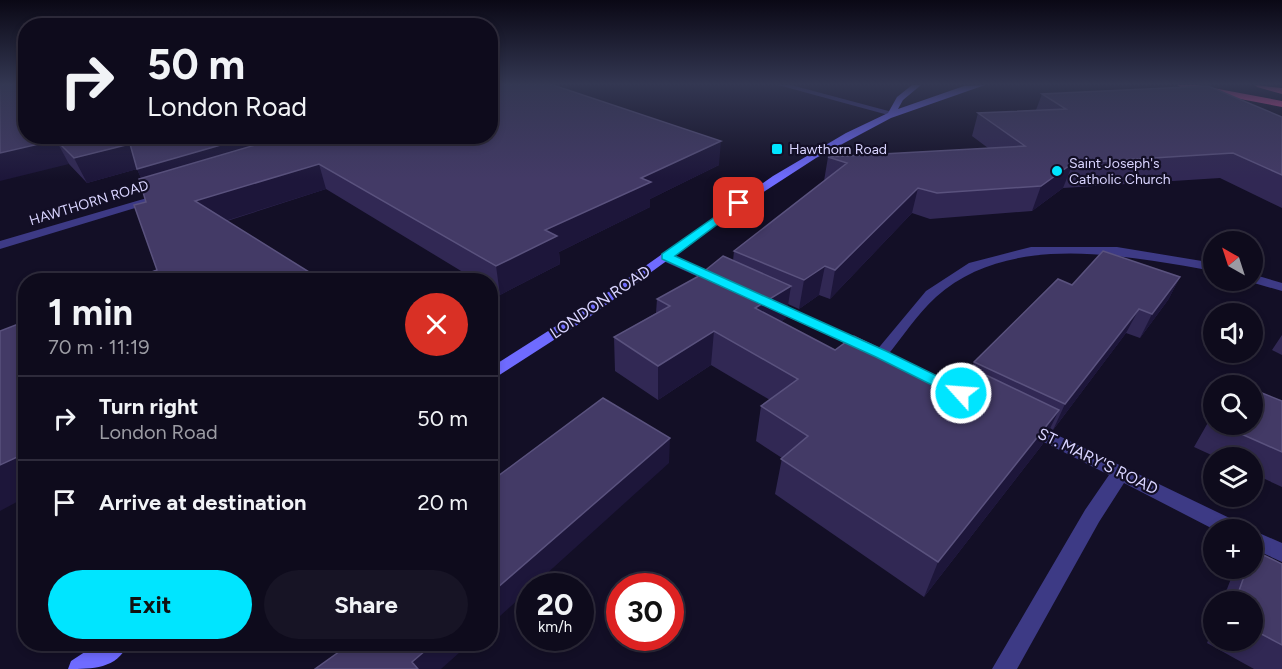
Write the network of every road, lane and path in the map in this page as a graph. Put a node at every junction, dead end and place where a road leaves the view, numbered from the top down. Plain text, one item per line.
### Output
1 (886, 116) edge
2 (171, 194) edge
3 (0, 245) edge
4 (666, 257) junction
5 (1203, 265) edge
6 (1263, 281) edge
7 (731, 287) edge
8 (1282, 287) edge
9 (751, 296) edge
10 (881, 354) junction
11 (902, 364) edge
12 (498, 371) edge
13 (1017, 421) edge
14 (1121, 472) junction
15 (1213, 519) edge
16 (1263, 544) edge
17 (1282, 553) edge
18 (106, 651) edge
19 (80, 669) edge
20 (1004, 669) edge

1 - 4 street, LONDON ROAD
2 - 3 street, HAWTHORN ROAD
4 - 7 street
4 - 12 street, LONDON ROAD
5 - 10 street
6 - 8 street
9 - 10 street
10 - 11 street
13 - 14 street, ST. MARY'S ROAD
14 - 15 street, ST. MARY'S ROAD
14 - 20 street
16 - 17 street
18 - 19 street

